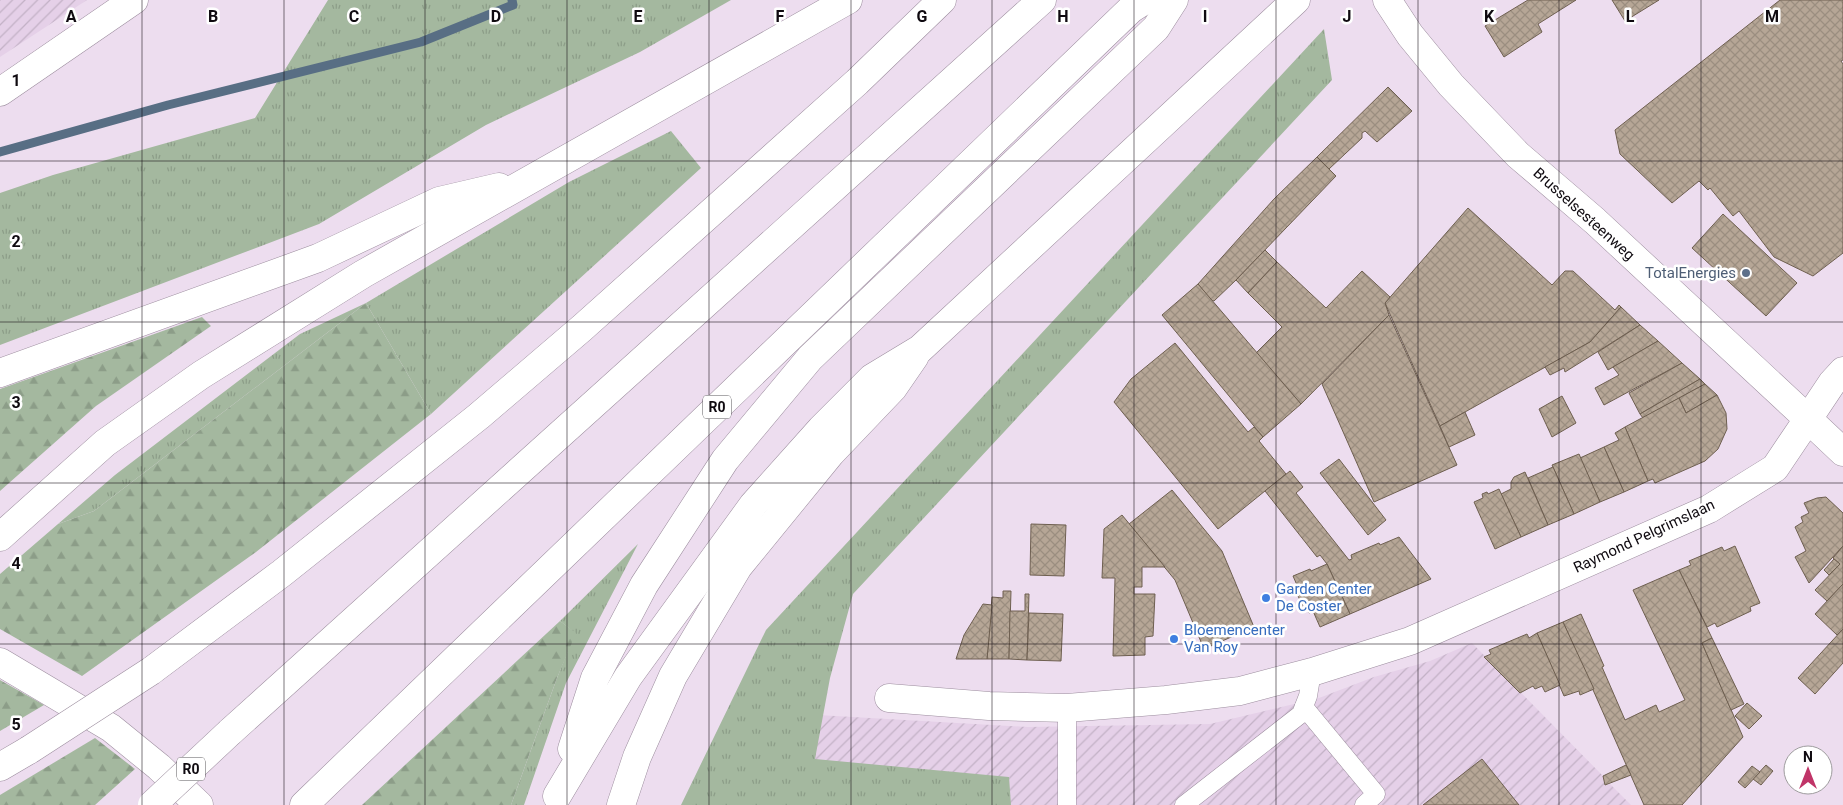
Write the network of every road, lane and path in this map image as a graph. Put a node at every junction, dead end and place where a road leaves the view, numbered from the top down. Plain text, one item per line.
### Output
1 (134, 0) edge
2 (848, 0) edge
3 (942, 0) edge
4 (1042, 0) edge
5 (1145, 0) edge
6 (1174, 0) edge
7 (1296, 0) edge
8 (1387, 0) edge
9 (0, 92) edge
10 (528, 181) junction
11 (920, 349) junction
12 (1843, 372) edge
13 (0, 373) edge
14 (1808, 419) junction
15 (1843, 452) edge
16 (0, 537) edge
17 (0, 662) edge
18 (1312, 672) junction
19 (889, 698) dead end
20 (1304, 707) junction
21 (1067, 708) junction
22 (0, 767) edge
23 (556, 801) edge
24 (1190, 803) edge
25 (152, 805) edge
26 (198, 805) edge
27 (304, 805) edge
28 (621, 805) edge
29 (1067, 805) edge
30 (1364, 805) edge

1 - 9 main road
2 - 10 main road
3 - 22 main road, bridge
4 - 25 main road, R0, bridge
5 - 27 main road, R0
6 - 23 main road
7 - 11 main road
8 - 14 main road, Brusselsesteenweg
10 - 13 main road
10 - 16 main road
11 - 23 main road
11 - 28 main road
12 - 14 main road, Raymond Pelgrimslaan
14 - 15 main road, Brusselsesteenweg
14 - 18 main road, Raymond Pelgrimslaan
17 - 26 main road
18 - 20 lane
18 - 21 main road, Raymond Pelgrimslaan
19 - 21 main road, Raymond Pelgrimslaan
20 - 24 lane
20 - 30 lane
21 - 29 lane

